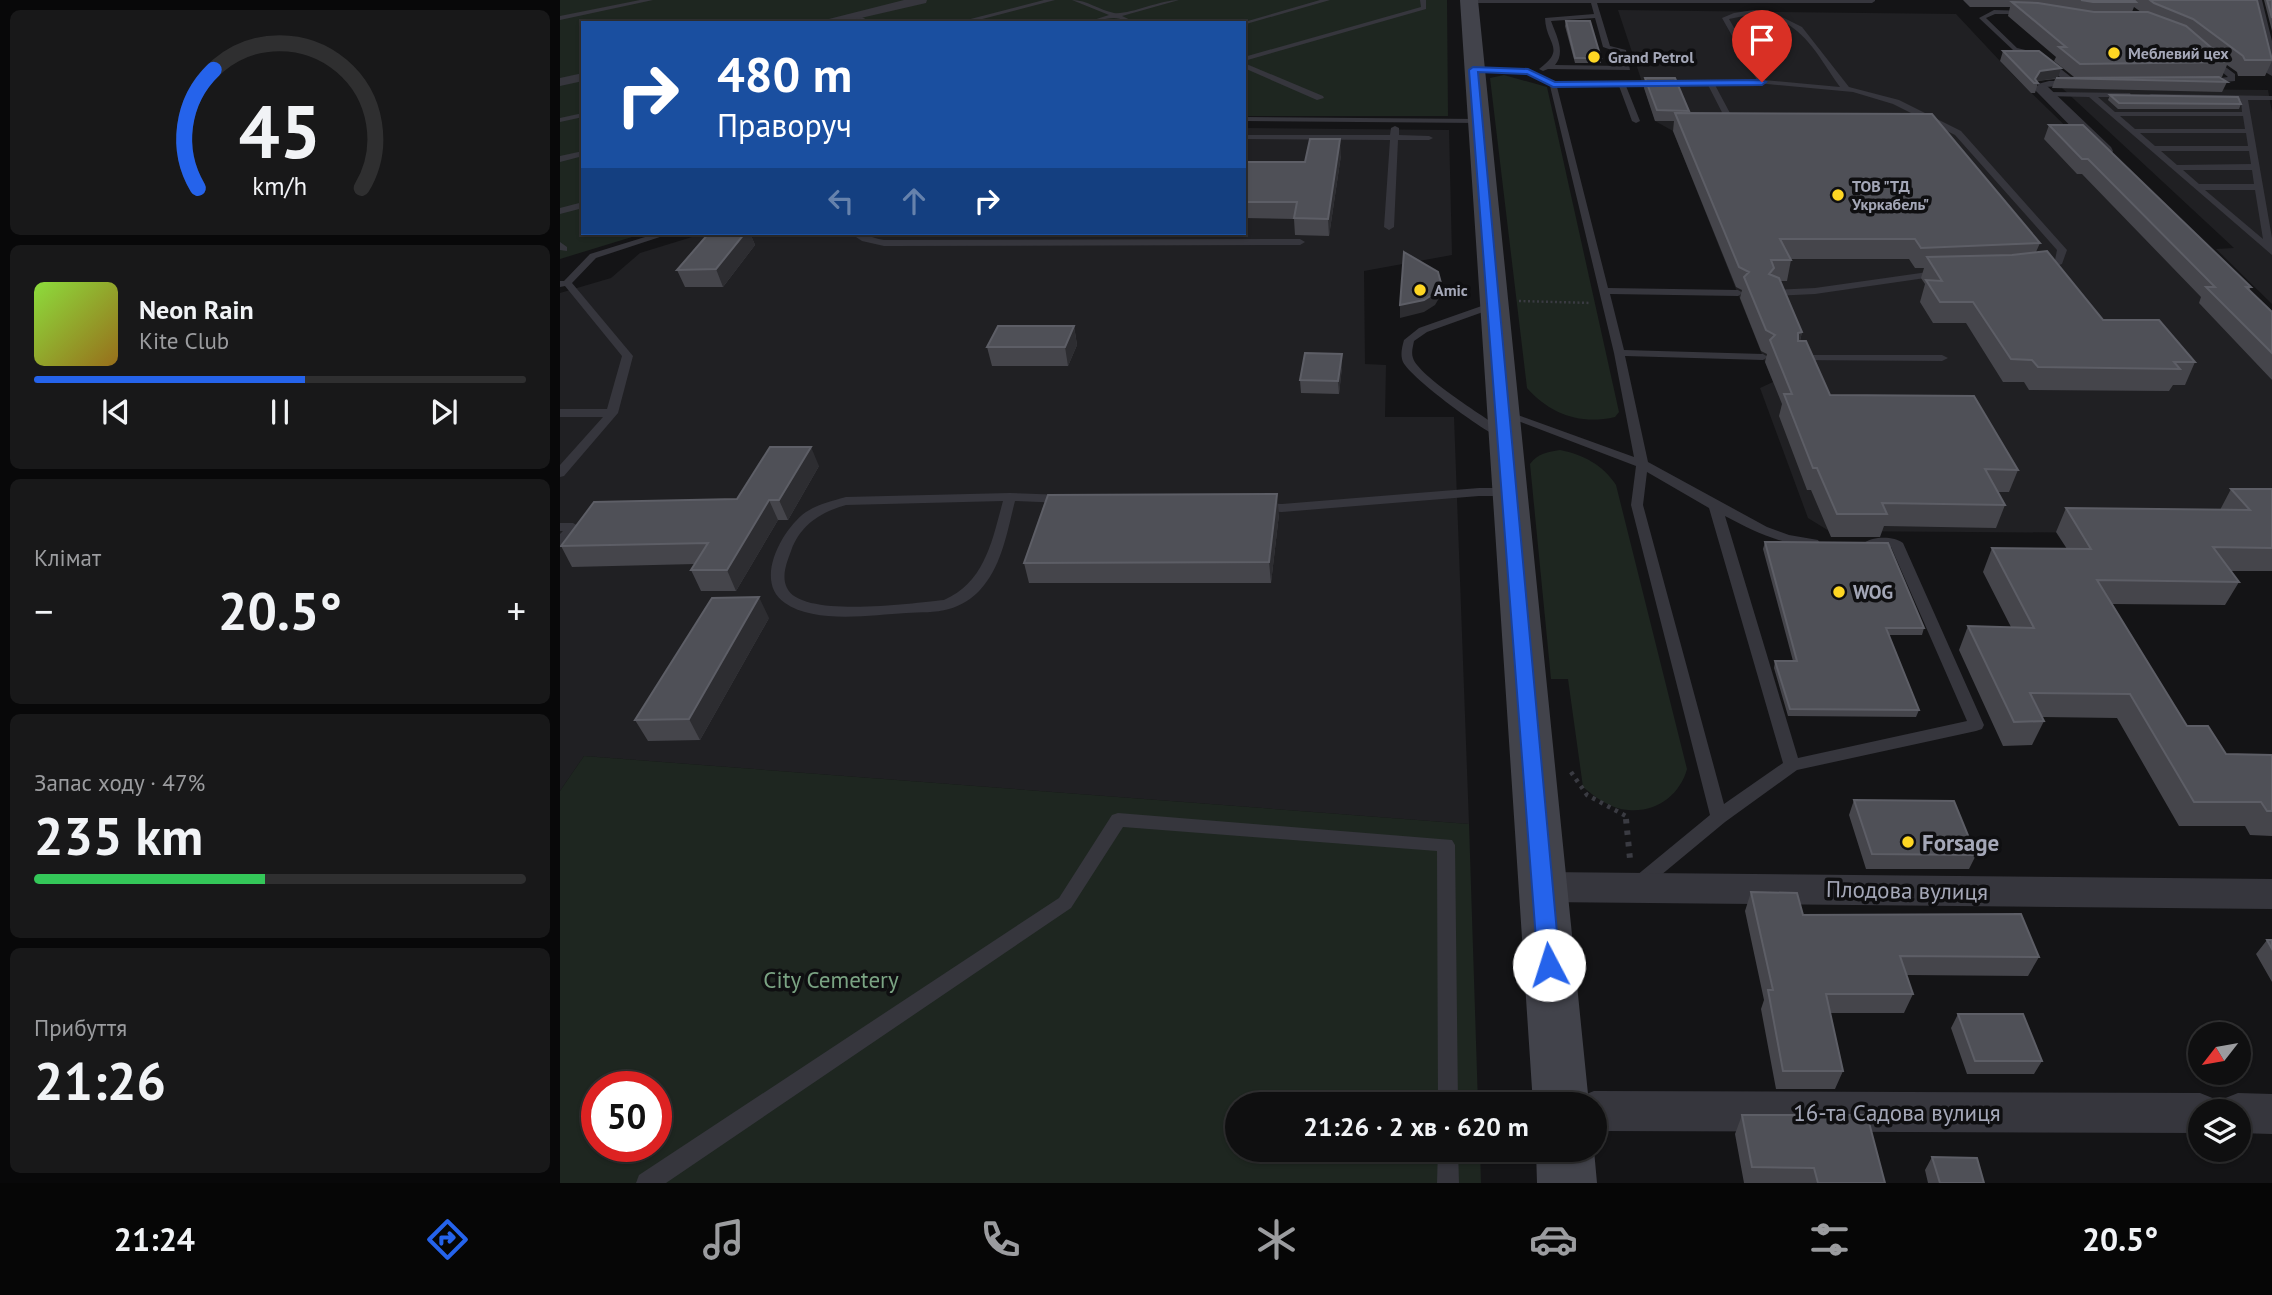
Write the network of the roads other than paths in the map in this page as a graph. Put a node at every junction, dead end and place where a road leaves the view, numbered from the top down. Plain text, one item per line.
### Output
1 (650, 0) edge
2 (921, 0) edge
3 (1052, 0) edge
4 (1075, 0) edge
5 (1176, 0) edge
6 (1328, 0) edge
7 (1423, 0) edge
8 (2256, 0) edge
9 (1469, 1) edge
10 (1502, 1) edge
11 (1594, 1) edge
12 (1661, 1) edge
13 (1808, 1) edge
14 (1872, 1) edge
15 (2037, 12) edge
16 (854, 15) junction
17 (1115, 16) junction
18 (1598, 16) junction
19 (560, 18) edge
20 (828, 21) edge
21 (866, 21) edge
22 (966, 21) edge
23 (1095, 21) edge
24 (1129, 21) edge
25 (1246, 22) edge
26 (2204, 53) edge
27 (1246, 58) edge
28 (1246, 66) edge
29 (1549, 67) junction
30 (1473, 70) junction
31 (1528, 71) junction
32 (2272, 72) edge
33 (581, 77) edge
34 (560, 82) edge
35 (1762, 82) junction
36 (2194, 82) edge
37 (2072, 83) junction
38 (2081, 83) edge
39 (1553, 85) junction
40 (1622, 85) junction
41 (1711, 85) junction
42 (1846, 89) junction
43 (2045, 92) junction
44 (2091, 95) junction
45 (2132, 95) edge
46 (2146, 96) edge
47 (2244, 97) junction
48 (2272, 97) edge
49 (1320, 98) dead end
50 (2112, 114) junction
51 (2246, 114) junction
52 (581, 115) edge
53 (1246, 119) edge
54 (560, 120) edge
55 (1396, 120) junction
56 (1479, 121) junction
57 (1636, 121) dead end
58 (1734, 128) edge
59 (2133, 131) junction
60 (2249, 131) junction
61 (1246, 137) edge
62 (1394, 137) junction
63 (1429, 138) dead end
64 (2252, 148) junction
65 (2153, 149) junction
66 (581, 154) edge
67 (560, 159) edge
68 (2116, 161) edge
69 (2255, 167) junction
70 (2175, 168) junction
71 (2197, 187) junction
72 (2259, 187) junction
73 (581, 206) edge
74 (560, 211) edge
75 (1389, 227) dead end
76 (661, 235) edge
77 (856, 235) edge
78 (1300, 242) dead end
79 (2270, 250) edge
80 (2024, 271) edge
81 (1948, 273) edge
82 (564, 284) edge
83 (1604, 291) junction
84 (1738, 293) dead end
85 (1772, 293) edge
86 (1493, 305) junction
87 (1619, 353) junction
88 (1763, 357) dead end
89 (1799, 358) edge
90 (1942, 358) dead end
91 (560, 413) edge
92 (612, 413) junction
93 (1504, 424) junction
94 (1642, 464) junction
95 (560, 473) edge
96 (1510, 492) junction
97 (1010, 497) junction
98 (1078, 500) edge
99 (1241, 506) edge
100 (1715, 506) junction
101 (560, 527) edge
102 (560, 542) edge
103 (1833, 543) edge
104 (1858, 543) edge
105 (1792, 765) junction
106 (1719, 817) junction
107 (1543, 887) junction
108 (1633, 888) junction
109 (2272, 894) edge
110 (1448, 1092) edge
111 (1560, 1092) edge
112 (1607, 1111) edge
113 (2188, 1113) edge
114 (2251, 1113) edge
115 (2272, 1114) edge
116 (1448, 1162) edge
117 (1565, 1162) edge
118 (647, 1183) edge
119 (1448, 1183) edge
120 (1567, 1183) edge

1 - 19 lane
2 - 16 street
3 - 22 lane
4 - 17 lane
5 - 17 lane
6 - 25 lane
7 - 27 lane
8 - 32 street
9 - 10 lane
9 - 30 main road
10 - 11 lane
11 - 12 lane
11 - 18 lane
12 - 13 lane
13 - 14 lane
15 - 37 lane
16 - 20 street
16 - 21 lane
17 - 23 lane
17 - 24 lane
18 - 29 lane
18 - 29 lane
26 - 36 lane
28 - 49 lane
29 - 31 lane
30 - 31 lane
30 - 56 main road
31 - 39 lane
33 - 34 street
35 - 41 lane
35 - 42 lane
35 - 42 lane
37 - 38 lane
37 - 43 lane
39 - 40 lane
39 - 83 lane
40 - 41 lane
40 - 57 lane
41 - 58 lane
42 - 80 lane
43 - 44 lane
43 - 68 street
44 - 45 lane
44 - 50 lane
46 - 47 lane
47 - 48 lane
47 - 51 lane
50 - 51 lane
50 - 59 lane
51 - 60 lane
52 - 54 lane
53 - 55 lane
55 - 56 lane
55 - 62 lane
56 - 86 main road
59 - 60 lane
59 - 65 lane
60 - 64 lane
61 - 62 lane
62 - 63 lane
62 - 75 lane
64 - 65 lane
64 - 69 lane
65 - 70 lane
66 - 67 lane
69 - 70 lane
69 - 72 lane
70 - 71 lane
71 - 72 lane
71 - 79 lane
72 - 79 lane
73 - 74 lane
76 - 82 lane
77 - 78 lane
81 - 85 lane
82 - 92 lane
83 - 84 lane
83 - 87 lane
86 - 93 main road
86 - 93 lane
87 - 88 lane
87 - 94 lane
89 - 90 lane
91 - 92 lane
92 - 95 lane
93 - 94 lane
93 - 96 main road
94 - 100 lane
94 - 106 lane
96 - 99 lane
96 - 107 main road
97 - 97 lane
97 - 98 lane
100 - 103 lane
100 - 105 lane
101 - 102 lane
104 - 105 lane
105 - 106 lane
106 - 108 lane
107 - 108 street, Плодова вулиця
107 - 111 main road
108 - 109 street, Плодова вулиця
110 - 118 lane
112 - 113 street, 16-та Садова вулиця
114 - 115 street
116 - 119 lane
117 - 120 main road

